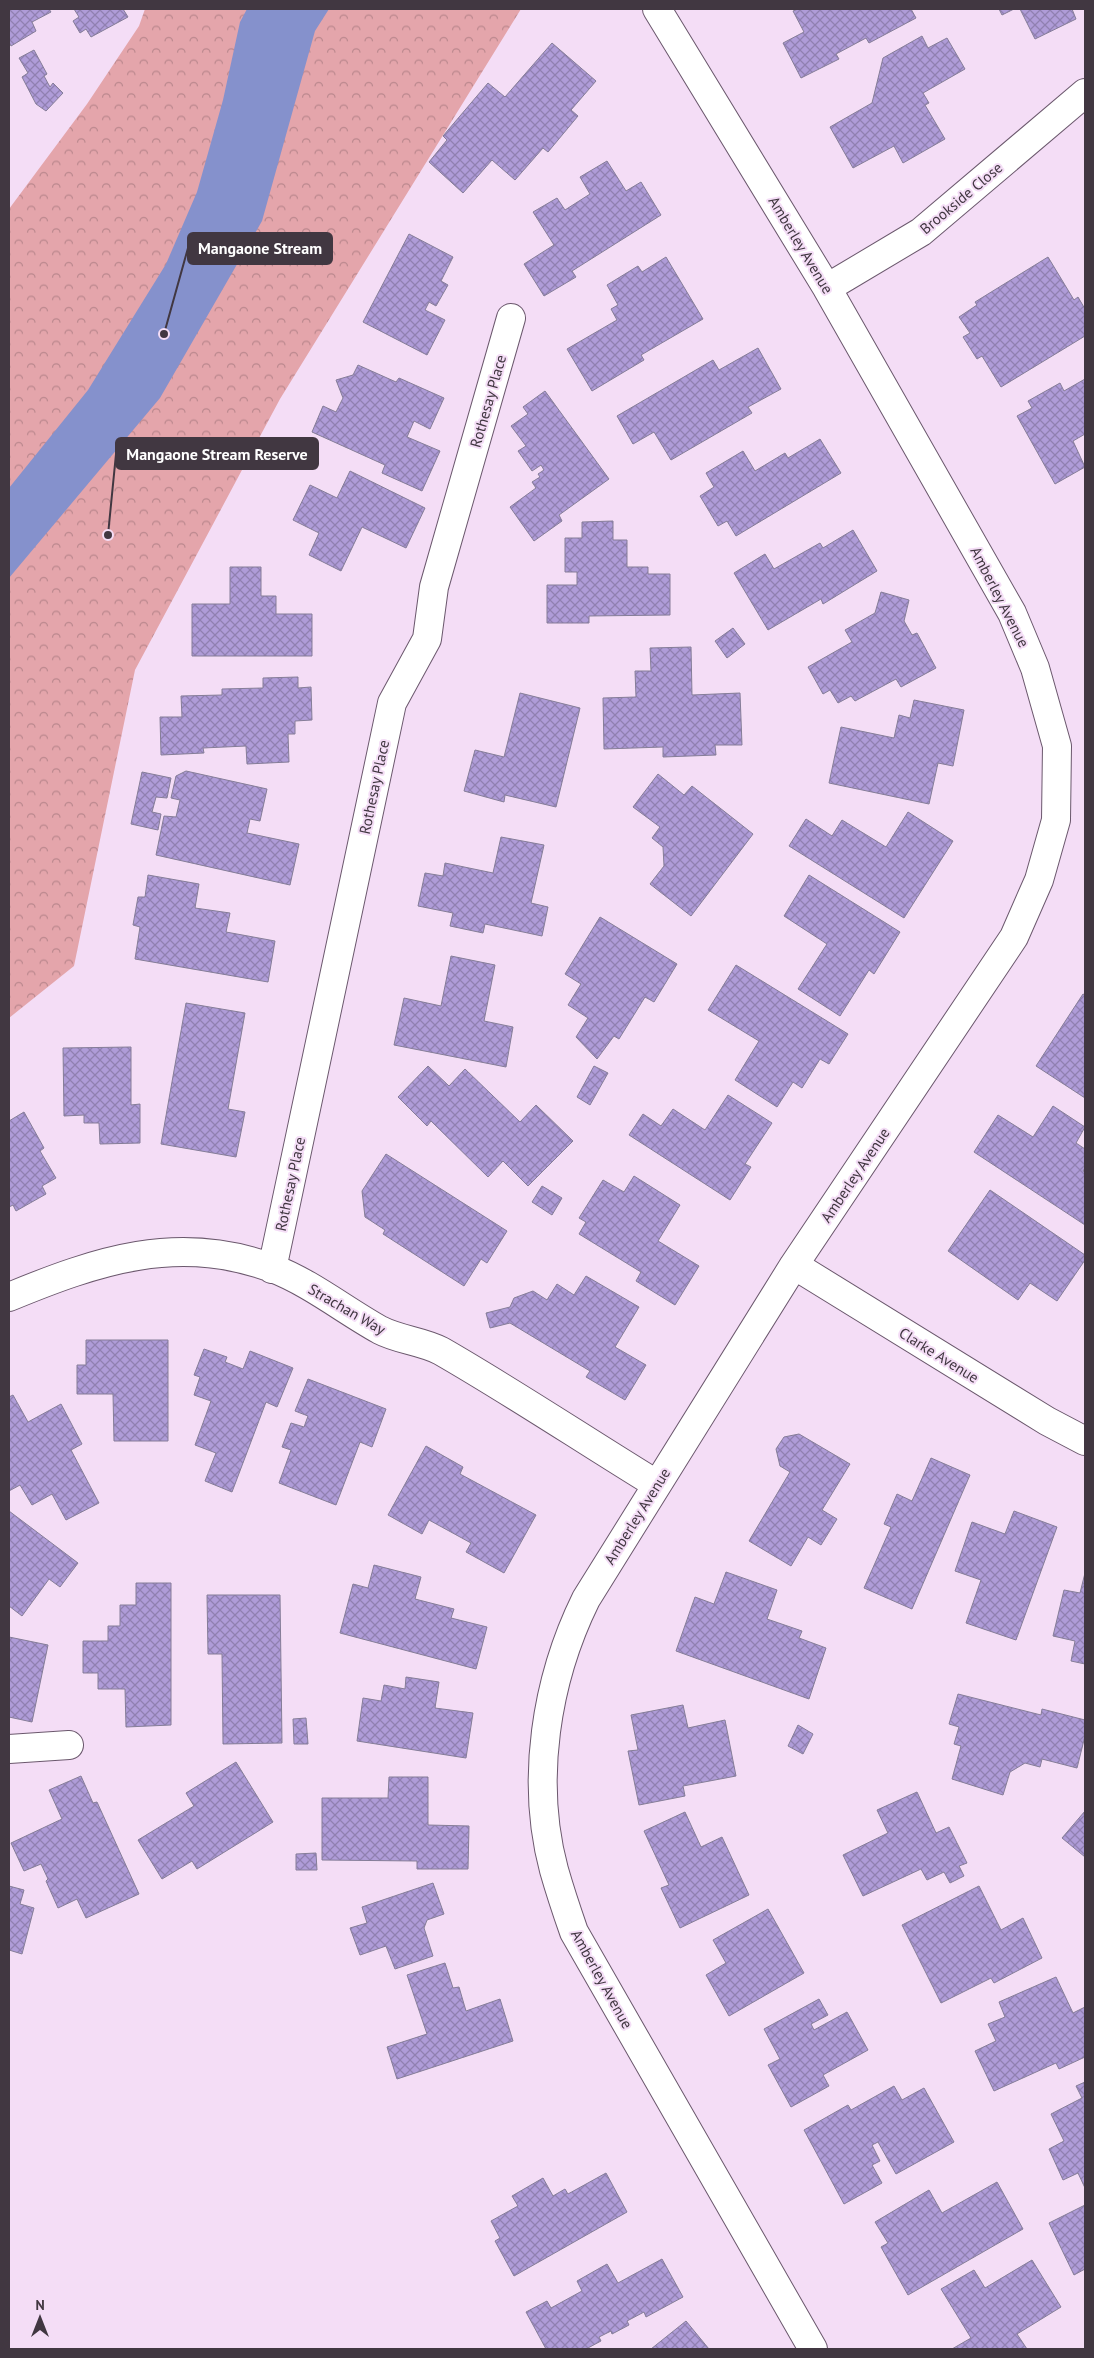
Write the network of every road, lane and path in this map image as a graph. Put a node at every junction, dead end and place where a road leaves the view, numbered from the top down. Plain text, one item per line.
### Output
1 (657, 9) edge
2 (1085, 93) edge
3 (827, 288) junction
4 (512, 318) dead end
5 (794, 1265) junction
6 (272, 1269) junction
7 (9, 1297) edge
8 (1085, 1441) edge
9 (656, 1484) junction
10 (69, 1745) dead end
11 (9, 1749) edge
12 (813, 2349) edge

1 - 3 street, Amberley Avenue
2 - 3 street, Brookside Close
3 - 5 street, Amberley Avenue
4 - 6 street, Rothesay Place
5 - 8 street, Clarke Avenue
5 - 9 street, Amberley Avenue
6 - 7 street, Strachan Way
6 - 9 street, Strachan Way
9 - 12 street, Amberley Avenue
10 - 11 street

